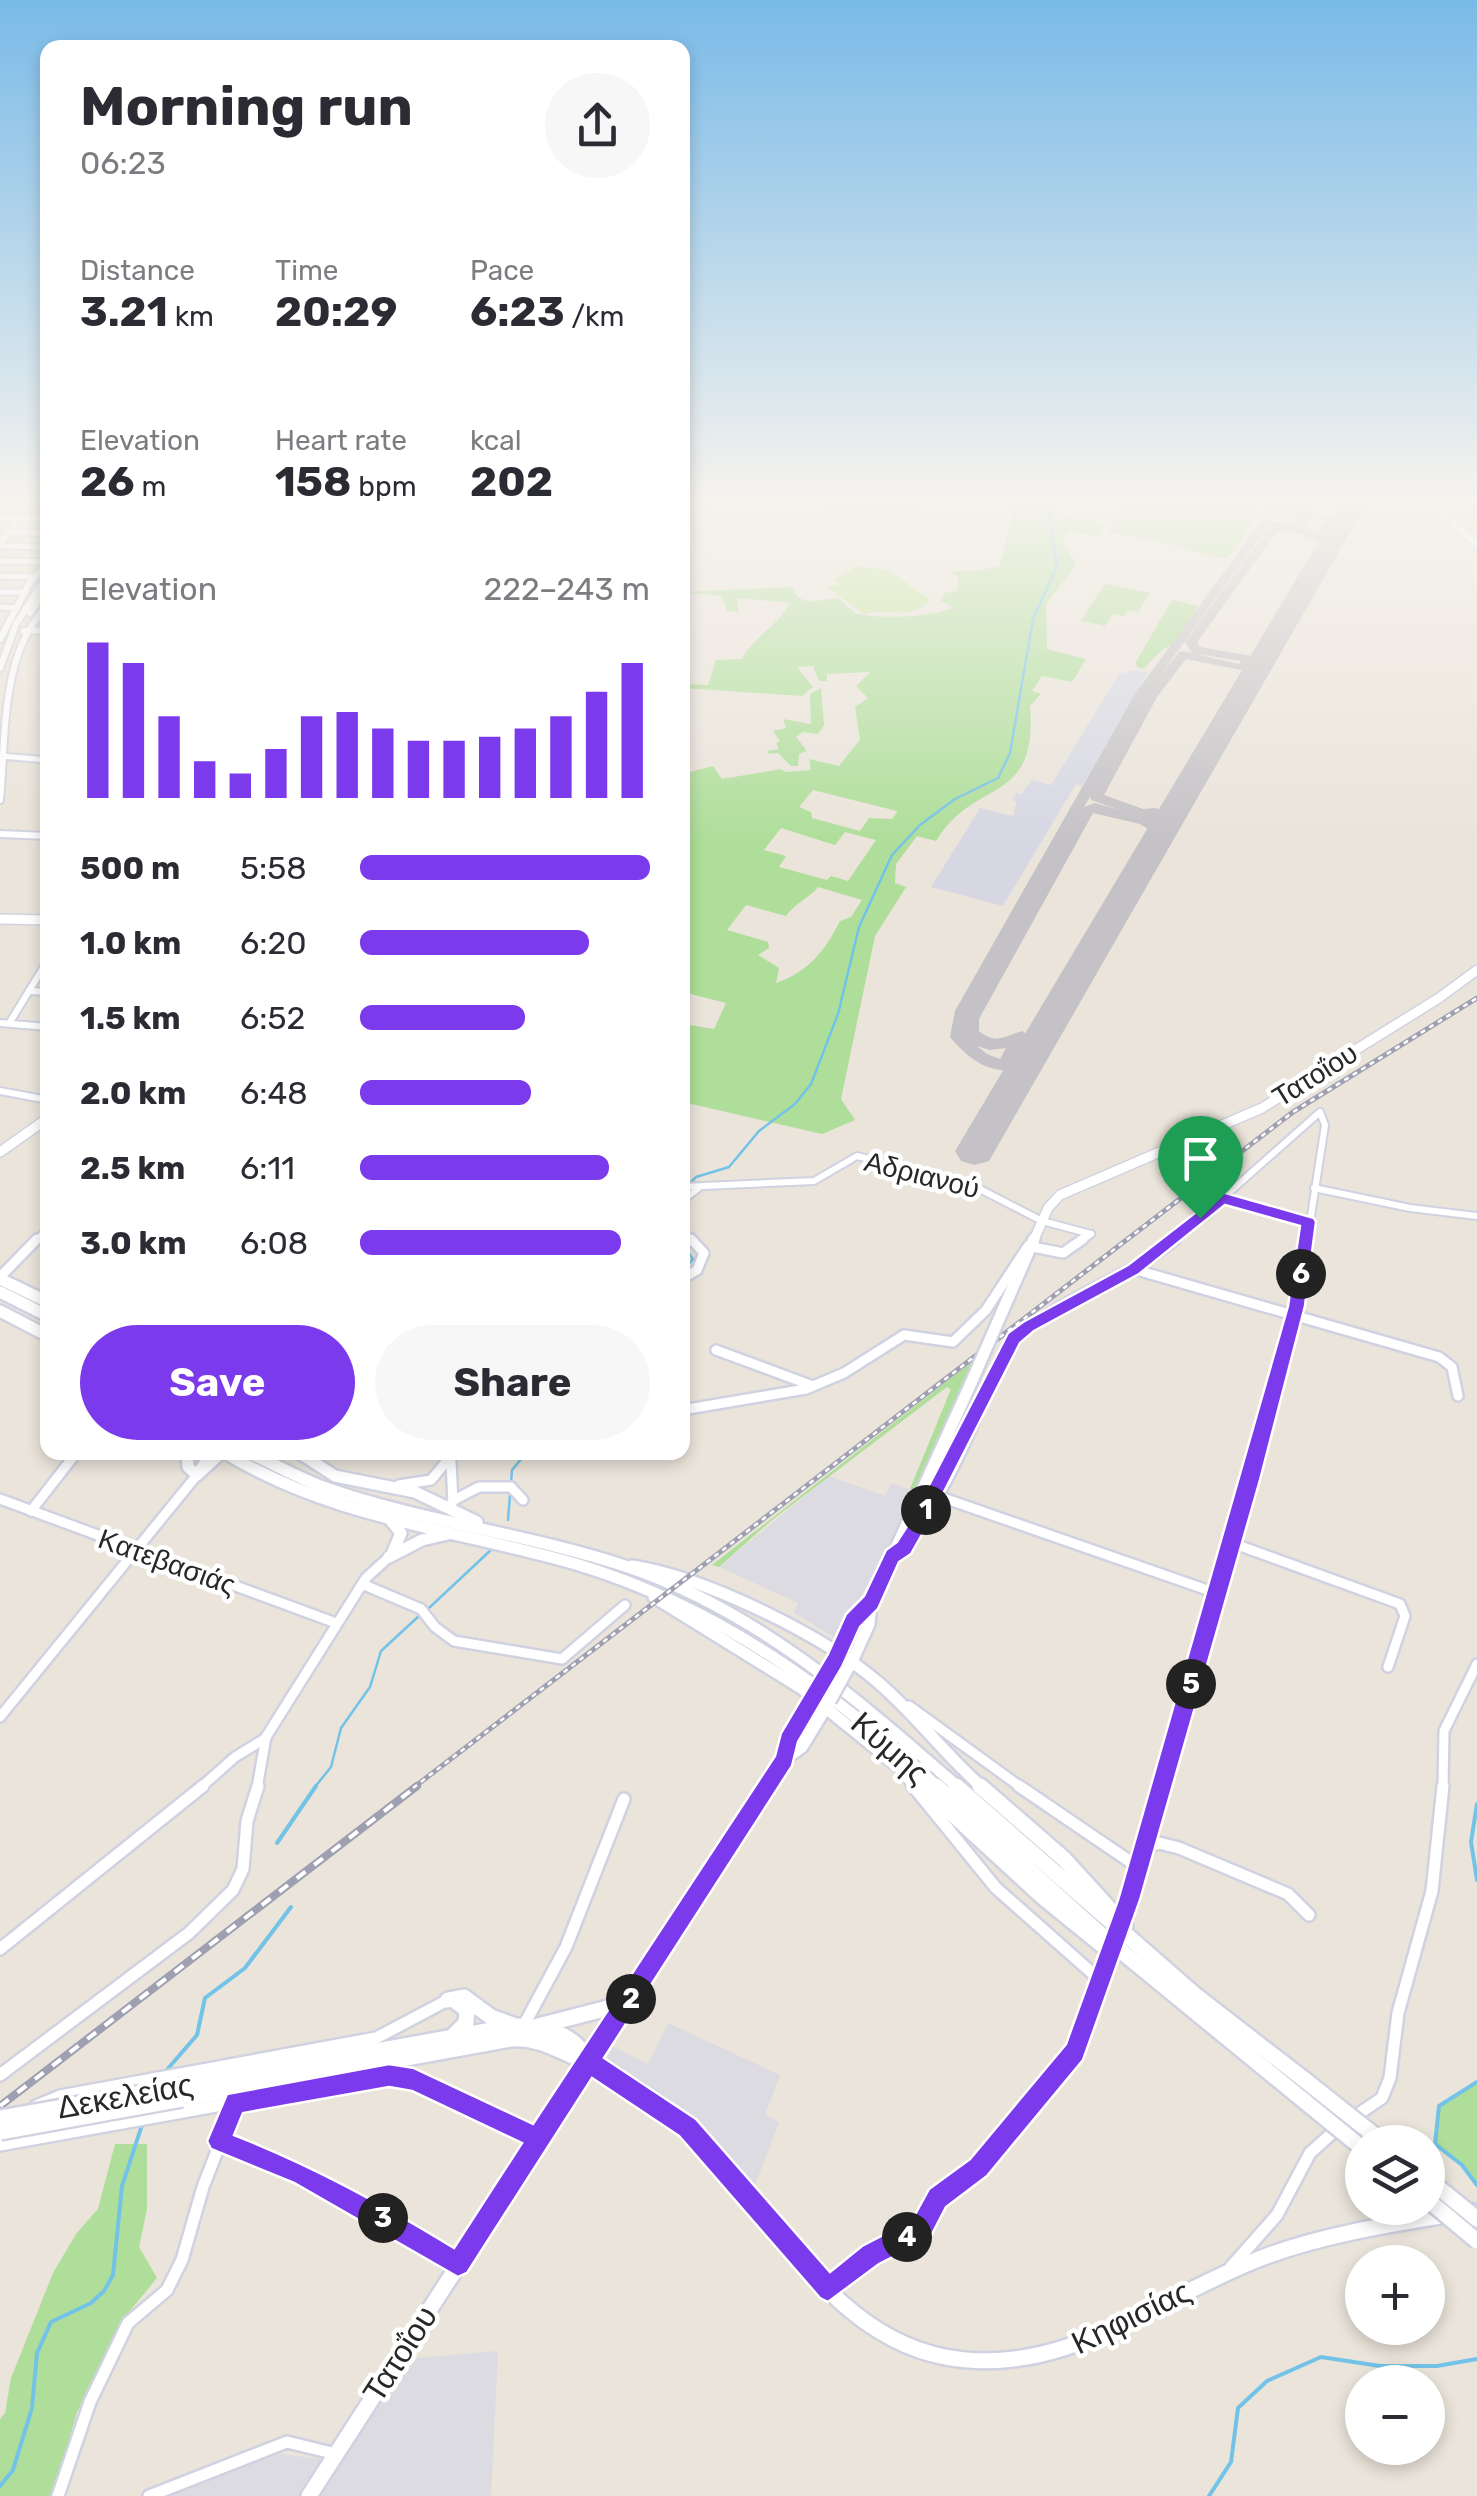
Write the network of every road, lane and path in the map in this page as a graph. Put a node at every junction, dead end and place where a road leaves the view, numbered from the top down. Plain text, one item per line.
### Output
1 (38, 610) edge
2 (16, 628) edge
3 (0, 639) edge
4 (0, 668) edge
5 (0, 739) edge
6 (2, 758) edge
7 (40, 759) edge
8 (0, 800) edge
9 (0, 834) edge
10 (40, 836) edge
11 (0, 917) edge
12 (40, 920) edge
13 (1477, 970) edge
14 (40, 973) edge
15 (29, 991) junction
16 (40, 992) edge
17 (10, 1022) junction
18 (0, 1023) edge
19 (40, 1026) edge
20 (0, 1091) edge
21 (40, 1098) edge
22 (40, 1124) edge
23 (0, 1152) edge
24 (700, 1186) junction
25 (690, 1187) edge
26 (1314, 1188) junction
27 (690, 1195) edge
28 (1222, 1198) junction
29 (1477, 1216) edge
30 (1042, 1221) junction
31 (1308, 1222) junction
32 (40, 1236) edge
33 (690, 1238) edge
34 (1035, 1244) junction
35 (1134, 1269) junction
36 (690, 1274) edge
37 (0, 1278) edge
38 (0, 1292) edge
39 (40, 1298) edge
40 (0, 1308) edge
41 (40, 1312) edge
42 (1294, 1316) junction
43 (40, 1329) edge
44 (716, 1350) dead end
45 (813, 1386) junction
46 (1458, 1396) dead end
47 (690, 1409) edge
48 (71, 1460) edge
49 (188, 1460) edge
50 (207, 1460) edge
51 (214, 1460) edge
52 (238, 1460) edge
53 (265, 1460) edge
54 (306, 1460) edge
55 (448, 1460) edge
56 (451, 1460) edge
57 (197, 1475) junction
58 (386, 1486) junction
59 (935, 1495) junction
60 (0, 1499) edge
61 (523, 1500) dead end
62 (455, 1506) junction
63 (32, 1511) junction
64 (378, 1515) junction
65 (486, 1528) junction
66 (460, 1534) junction
67 (1232, 1543) junction
68 (138, 1552) junction
69 (892, 1556) junction
70 (389, 1557) junction
71 (622, 1572) junction
72 (362, 1584) junction
73 (1216, 1594) junction
74 (871, 1602) junction
75 (625, 1604) dead end
76 (336, 1623) junction
77 (836, 1658) junction
78 (1477, 1664) edge
79 (1388, 1666) dead end
80 (849, 1667) junction
81 (887, 1692) junction
82 (822, 1699) junction
83 (0, 1716) edge
84 (266, 1738) junction
85 (899, 1766) junction
86 (624, 1798) dead end
87 (1144, 1848) junction
88 (1138, 1867) junction
89 (1309, 1915) dead end
90 (0, 1949) edge
91 (1139, 1958) junction
92 (1100, 1980) junction
93 (634, 1993) junction
94 (448, 2000) junction
95 (525, 2026) junction
96 (452, 2038) junction
97 (589, 2062) junction
98 (0, 2075) edge
99 (183, 2086) junction
100 (1302, 2088) junction
101 (236, 2102) junction
102 (19, 2117) junction
103 (0, 2118) edge
104 (1358, 2125) edge
105 (1345, 2131) edge
106 (0, 2132) edge
107 (538, 2138) junction
108 (30, 2140) junction
109 (220, 2141) junction
110 (0, 2146) edge
111 (1445, 2190) edge
112 (1476, 2213) edge
113 (1445, 2214) edge
114 (1477, 2240) edge
115 (458, 2264) junction
116 (1228, 2270) junction
117 (828, 2290) junction
118 (336, 2454) junction
119 (58, 2496) edge
120 (149, 2496) edge
121 (308, 2496) edge

1 - 2 main road
2 - 3 main road
2 - 4 main road
2 - 5 main road
2 - 6 main road
6 - 7 street
6 - 8 main road
9 - 10 street
11 - 12 main road
13 - 30 main road, Τατοΐου
14 - 15 street
15 - 16 street
15 - 17 street
17 - 18 street
17 - 19 street
20 - 21 street
22 - 23 main road
24 - 25 street, Αδριανού
24 - 27 street
24 - 30 street, Αδριανού
26 - 28 street
26 - 29 street
26 - 31 street
28 - 31 street
28 - 35 street
30 - 34 main road, Τατοΐου
30 - 34 street, Αδριανού
31 - 42 street
32 - 37 street
33 - 36 street
34 - 45 street
34 - 69 main road, Τατοΐου, bridge
35 - 42 street
35 - 59 street
37 - 39 main road
38 - 41 main road
40 - 43 main road
42 - 46 street
42 - 67 street
44 - 45 street
45 - 47 street
48 - 63 street
49 - 57 main road
50 - 57 main road
51 - 57 main road
52 - 64 main road, Κύμης
53 - 65 main road, Κύμης
54 - 58 main road
55 - 58 street
56 - 62 street
57 - 68 street
58 - 62 main road
59 - 69 street
59 - 73 street
60 - 63 street, Κατεβασιάς
61 - 62 street
62 - 65 main road
63 - 68 street, Κατεβασιάς
64 - 66 main road, Κύμης
64 - 70 main road
65 - 71 main road, Κύμης
66 - 70 main road
66 - 71 main road, Κύμης
67 - 73 street
67 - 79 street
68 - 76 street, Κατεβασιάς
68 - 83 street
69 - 74 main road, Τατοΐου
70 - 72 street
71 - 77 main road
71 - 82 main road
71 - 91 main road, Κύμης
72 - 75 street
72 - 76 street
73 - 87 street
74 - 77 main road, Τατοΐου
74 - 80 main road, Τατοΐου
76 - 84 street
77 - 80 main road
77 - 82 main road, Τατοΐου, bridge
78 - 116 street
80 - 81 main road
80 - 82 main road, Τατοΐου, bridge
81 - 88 street
81 - 91 main road
82 - 85 main road
82 - 93 main road, Τατοΐου
84 - 90 street
84 - 98 street
85 - 91 main road
85 - 92 street
86 - 95 street
87 - 88 street
87 - 89 street
88 - 92 street, bridge
91 - 100 main road, Κύμης
92 - 117 street
93 - 95 main road, Δεκελείας
93 - 97 main road, Τατοΐου
94 - 95 main road
94 - 96 main road
94 - 99 street
95 - 96 main road, Δεκελείας
95 - 97 main road
96 - 99 main road, Δεκελείας
97 - 99 main road, Δεκελείας
97 - 107 main road, Τατοΐου
97 - 117 main road, Κηφισίας
99 - 102 street
99 - 103 main road, Δεκελείας, bridge
99 - 106 main road, Δεκελείας, bridge
100 - 104 main road, Κύμης, bridge
100 - 105 main road, Κύμης, bridge
101 - 107 street
101 - 108 street
101 - 109 street
102 - 106 street
102 - 108 street
107 - 115 main road, Τατοΐου
108 - 110 street
109 - 115 street
109 - 119 street
111 - 112 main road, bridge
112 - 116 main road, Κηφισίας
113 - 114 main road, bridge
115 - 118 main road, Τατοΐου
116 - 117 main road, Κηφισίας
118 - 120 street
118 - 121 main road, Τατοΐου

